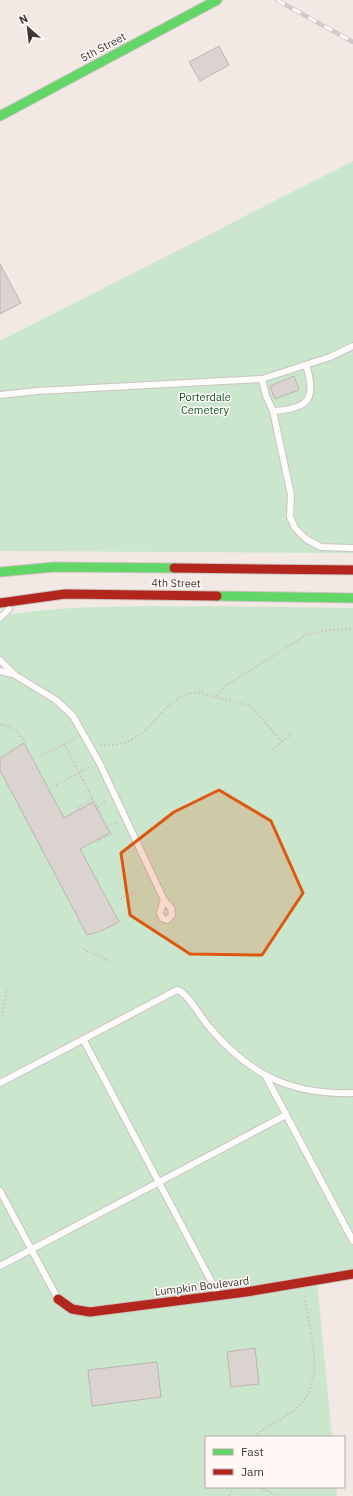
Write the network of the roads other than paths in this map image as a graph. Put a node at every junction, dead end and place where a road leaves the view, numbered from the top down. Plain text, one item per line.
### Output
1 (217, 0) edge
2 (0, 116) edge
3 (353, 346) edge
4 (306, 365) junction
5 (262, 379) junction
6 (0, 395) edge
7 (273, 411) junction
8 (353, 548) edge
9 (353, 570) edge
10 (0, 572) edge
11 (353, 598) edge
12 (26, 599) junction
13 (0, 603) edge
14 (0, 618) edge
15 (0, 660) edge
16 (0, 671) edge
17 (15, 675) junction
18 (164, 900) dead end
19 (83, 1039) junction
20 (265, 1075) junction
21 (0, 1083) edge
22 (353, 1093) edge
23 (286, 1115) junction
24 (159, 1182) junction
25 (0, 1191) edge
26 (353, 1241) edge
27 (31, 1250) junction
28 (0, 1266) edge
29 (353, 1274) edge
30 (219, 1296) junction
31 (58, 1299) joint

1 - 2 main road, 5th Street
3 - 4 lane
4 - 5 lane
4 - 7 lane
5 - 6 lane
5 - 7 lane
7 - 8 lane
9 - 10 main road, 4th Street
11 - 12 main road, 4th Street
12 - 13 main road, 4th Street
12 - 14 lane
15 - 17 lane
16 - 17 lane
17 - 18 lane
19 - 20 lane
19 - 21 lane
19 - 24 lane
20 - 22 lane
20 - 23 lane
23 - 24 lane
23 - 26 lane
24 - 27 lane
24 - 30 lane
25 - 27 lane
27 - 28 lane
27 - 31 lane
29 - 30 main road, Lumpkin Boulevard
30 - 31 main road, Lumpkin Boulevard

